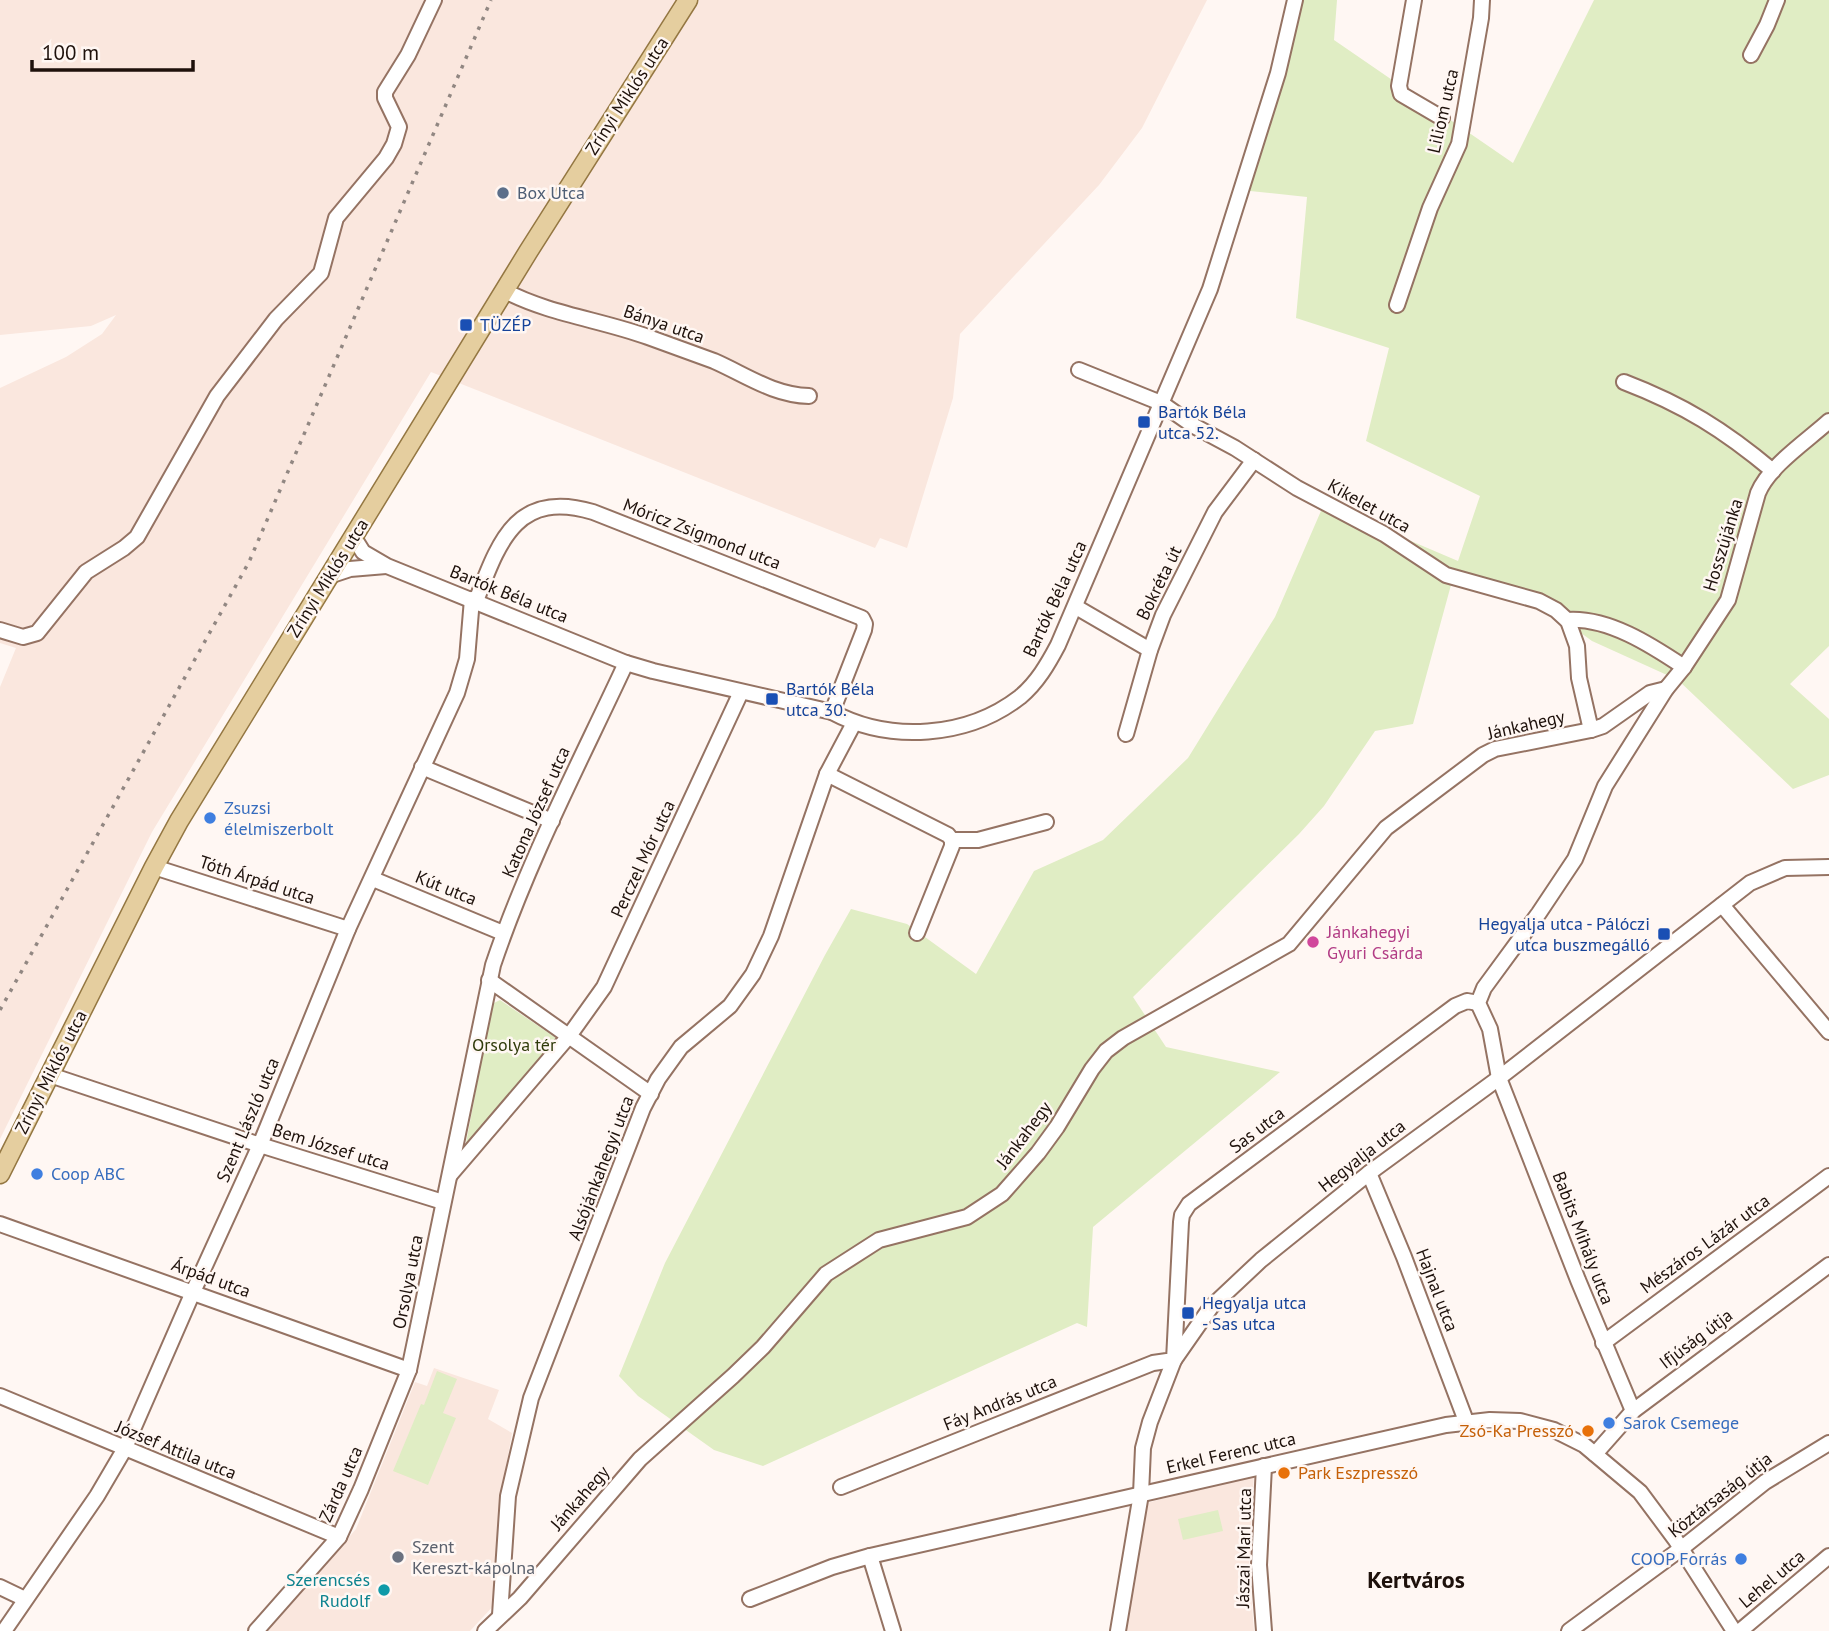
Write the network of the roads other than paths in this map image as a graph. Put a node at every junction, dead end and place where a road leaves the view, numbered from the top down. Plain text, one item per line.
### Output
1 (434, 0) edge
2 (688, 0) edge
3 (1295, 0) edge
4 (1414, 0) edge
5 (1482, 0) edge
6 (1777, 0) edge
7 (1751, 55) dead end
8 (1442, 118) dead end
9 (505, 291) junction
10 (1397, 305) dead end
11 (1079, 370) dead end
12 (1625, 383) dead end
13 (809, 396) dead end
14 (1161, 403) junction
15 (1829, 421) edge
16 (1254, 460) junction
17 (1773, 471) junction
18 (353, 537) junction
19 (387, 566) junction
20 (329, 576) junction
21 (474, 600) junction
22 (1076, 607) junction
23 (1567, 620) junction
24 (0, 630) edge
25 (1150, 650) junction
26 (626, 663) junction
27 (1684, 667) junction
28 (1667, 688) junction
29 (741, 692) junction
30 (832, 712) junction
31 (854, 723) junction
32 (1591, 730) junction
33 (1126, 734) dead end
34 (422, 767) junction
35 (827, 775) junction
36 (552, 821) junction
37 (1046, 822) dead end
38 (952, 840) junction
39 (153, 867) junction
40 (1829, 867) edge
41 (373, 879) junction
42 (1722, 905) junction
43 (348, 929) junction
44 (503, 933) junction
45 (917, 933) dead end
46 (489, 980) junction
47 (1478, 1003) junction
48 (1829, 1032) edge
49 (569, 1036) junction
50 (50, 1075) junction
51 (1499, 1078) junction
52 (651, 1094) junction
53 (260, 1145) junction
54 (1369, 1173) junction
55 (0, 1174) edge
56 (449, 1176) junction
57 (1829, 1176) edge
58 (443, 1202) junction
59 (0, 1224) edge
60 (1829, 1265) edge
61 (192, 1292) junction
62 (1603, 1342) junction
63 (1174, 1360) junction
64 (409, 1370) junction
65 (0, 1396) edge
66 (1633, 1411) junction
67 (1466, 1421) junction
68 (1829, 1443) edge
69 (124, 1450) junction
70 (1595, 1454) junction
71 (1264, 1465) junction
72 (841, 1487) dead end
73 (1140, 1494) junction
74 (339, 1537) junction
75 (1682, 1548) junction
76 (870, 1556) junction
77 (1829, 1556) edge
78 (0, 1587) edge
79 (25, 1599) junction
80 (750, 1599) dead end
81 (506, 1611) junction
82 (4, 1631) edge
83 (256, 1631) edge
84 (485, 1631) edge
85 (893, 1631) edge
86 (1118, 1631) edge
87 (1264, 1631) edge
88 (1569, 1631) edge
89 (1734, 1631) edge
90 (1740, 1631) edge

1 - 24 street
2 - 9 main road, Zrínyi Miklós utca
3 - 14 street, Bartók Béla utca
4 - 8 street
5 - 10 street, Liliom utca
6 - 7 street
9 - 13 street, Bánya utca
9 - 18 main road, Zrínyi Miklós utca
11 - 14 street, Kikelet utca
12 - 17 street
14 - 16 street, Kikelet utca
14 - 22 street, Bartók Béla utca
15 - 17 street, Hosszújánka
16 - 23 street, Kikelet utca
16 - 25 street, Bokréta út
17 - 27 street, Hosszújánka
18 - 19 street
18 - 20 main road, Zrínyi Miklós utca
19 - 20 street
19 - 21 street, Bartók Béla utca
20 - 39 main road, Zrínyi Miklós utca
21 - 26 street, Bartók Béla utca
21 - 30 street, Móricz Zsigmond utca
21 - 34 street, Szent László utca
22 - 25 street
22 - 31 street, Bartók Béla utca
23 - 27 street, Kikelet utca
23 - 32 street
25 - 33 street, Bokréta út
26 - 29 street, Bartók Béla utca
26 - 36 street, Katona József utca
27 - 28 street, Hosszújánka
28 - 32 street, Hosszújánka
28 - 47 street
29 - 30 street, Bartók Béla utca
29 - 49 street, Perczel Mór utca
30 - 31 street, Bartók Béla utca
31 - 35 street, Alsójánkahegyi utca
32 - 81 street, Jánkahegy
34 - 36 street
34 - 41 street, Szent László utca
35 - 38 street
35 - 52 street, Alsójánkahegyi utca
36 - 44 street, Katona József utca
37 - 38 street
38 - 45 street
39 - 43 street, Tóth Árpád utca
39 - 50 main road, Zrínyi Miklós utca
40 - 42 street, Hegyalja utca
41 - 43 street, Szent László utca
41 - 44 street, Kút utca
42 - 48 street
42 - 51 street, Hegyalja utca
43 - 53 street, Szent László utca
44 - 46 street, Katona József utca
46 - 49 street
46 - 56 street
47 - 51 street
47 - 63 street, Sas utca
49 - 52 street
49 - 56 street
50 - 53 street, Bem József utca
50 - 55 main road, Zrínyi Miklós utca
51 - 54 street, Hegyalja utca
51 - 62 street, Babits Mihály utca
52 - 81 street, Alsójánkahegyi utca
53 - 58 street, Bem József utca
53 - 61 street, Szent László utca
54 - 63 street, Hegyalja utca
54 - 67 street, Hajnal utca
56 - 58 street
57 - 62 street, Mészáros Lázár utca
58 - 64 street, Orsolya utca
59 - 61 street, Árpád utca
60 - 66 street, Ifjúság útja
61 - 64 street, Árpád utca
61 - 69 street, Szent László utca
62 - 66 street, Babits Mihály utca
63 - 72 street, Fáy András utca
63 - 73 street, Hegyalja utca
64 - 74 street, Zárda utca
65 - 69 street, József Attila utca
66 - 70 street, Ifjúság útja
67 - 70 street, Erkel Ferenc utca
67 - 71 street, Erkel Ferenc utca
68 - 75 street, Köztársaság útja
69 - 74 street, József Attila utca
69 - 79 street, Szent László utca
70 - 75 street, Erkel Ferenc utca
71 - 73 street, Erkel Ferenc utca
71 - 87 street, Jászai Mari utca
73 - 76 street, Erkel Ferenc utca
73 - 86 street, Hegyalja utca
74 - 83 street, Zárda utca
75 - 88 street, Köztársaság útja
75 - 89 street, Erkel Ferenc utca
76 - 80 street, Erkel Ferenc utca
76 - 85 street
77 - 90 street, Lehel utca
78 - 79 street
79 - 82 street, Szent László utca
81 - 84 street, Jánkahegy

